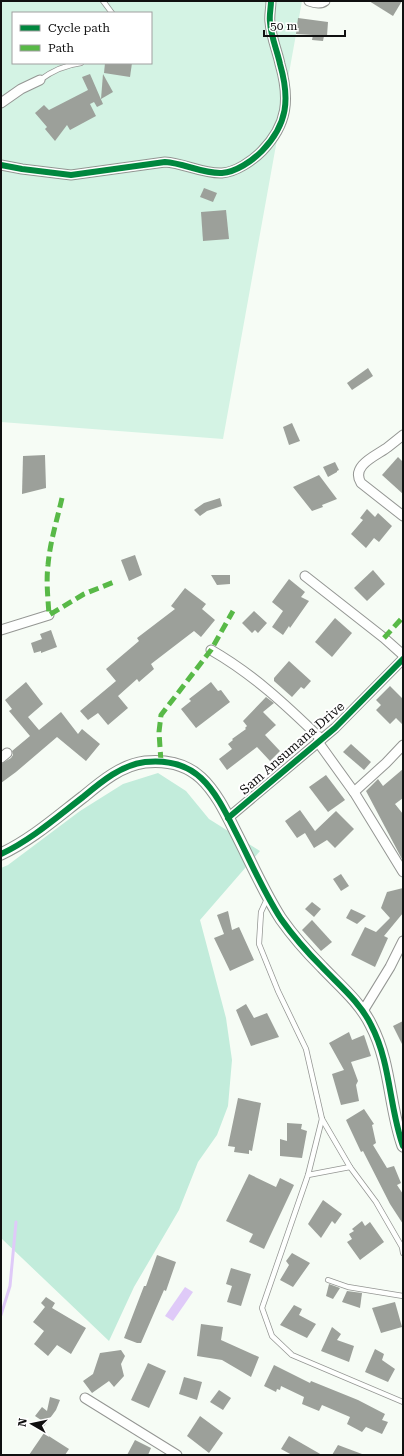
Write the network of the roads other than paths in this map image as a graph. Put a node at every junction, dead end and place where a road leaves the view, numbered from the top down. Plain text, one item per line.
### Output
1 (103, 1) edge
2 (271, 1) edge
3 (309, 1) edge
4 (326, 1) edge
5 (111, 12) edge
6 (75, 64) edge
7 (40, 80) joint
8 (1, 103) edge
9 (1, 165) edge
10 (403, 435) edge
11 (403, 516) edge
12 (305, 576) dead end
13 (49, 615) dead end
14 (1, 630) edge
15 (211, 650) dead end
16 (403, 655) edge
17 (403, 659) edge
18 (320, 741) junction
19 (403, 745) edge
20 (354, 792) junction
21 (228, 818) junction
22 (1, 854) edge
23 (403, 872) edge
24 (268, 897) junction
25 (403, 941) edge
26 (363, 1012) junction
27 (322, 1119) junction
28 (403, 1146) edge
29 (350, 1167) junction
30 (308, 1175) junction
31 (403, 1253) edge
32 (328, 1280) dead end
33 (403, 1296) edge
34 (85, 1398) dead end
35 (403, 1402) edge
36 (178, 1455) edge

1 - 5 lane
2 - 9 street
3 - 4 street
6 - 7 lane
7 - 8 street
10 - 11 street
12 - 16 street
13 - 14 street
15 - 18 street
17 - 18 street, Sam Ansumana Drive
18 - 20 street
18 - 21 street, Sam Ansumana Drive
19 - 20 street
20 - 23 street
21 - 22 street
21 - 24 street
24 - 26 street
24 - 27 lane
25 - 26 street
26 - 28 street
27 - 29 lane
27 - 30 lane
29 - 30 lane
29 - 31 lane
30 - 35 lane
32 - 33 lane
34 - 36 street

